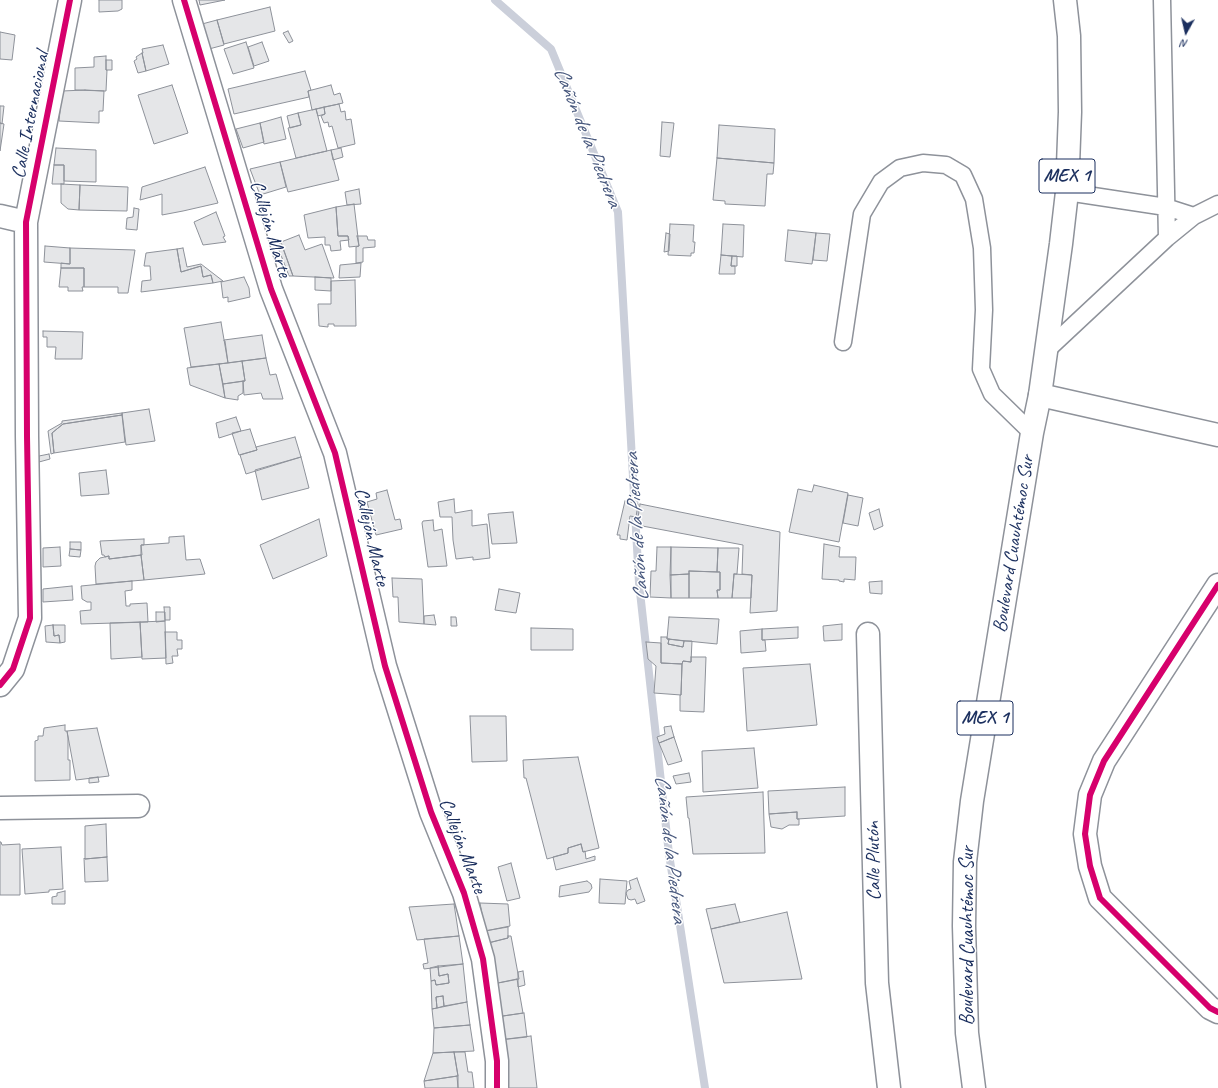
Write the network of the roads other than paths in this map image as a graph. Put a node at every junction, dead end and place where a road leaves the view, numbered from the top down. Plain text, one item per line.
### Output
1 (70, 0) edge
2 (184, 0) edge
3 (1065, 0) edge
4 (1162, 0) edge
5 (1067, 192) junction
6 (1218, 204) edge
7 (1166, 207) junction
8 (0, 216) edge
9 (1194, 216) junction
10 (26, 222) junction
11 (1167, 238) junction
12 (843, 342) dead end
13 (1046, 351) junction
14 (1040, 395) junction
15 (1032, 433) junction
16 (1218, 436) edge
17 (1218, 585) edge
18 (868, 634) dead end
19 (0, 684) edge
20 (138, 806) dead end
21 (0, 808) edge
22 (1218, 1012) edge
23 (497, 1088) edge
24 (889, 1088) edge
25 (974, 1088) edge

1 - 10 street, Calle Internacional
2 - 23 street, Callejón Marte
3 - 5 street, Boulevard Cuauhtémoc Sur / MEX 1
4 - 7 lane
5 - 7 lane
5 - 13 street, Boulevard Cuauhtémoc Sur / MEX 1
6 - 9 lane
7 - 9 lane
7 - 11 lane
8 - 10 street
9 - 11 lane
10 - 19 street, Calle Internacional
11 - 13 lane
12 - 15 lane
13 - 14 street, Boulevard Cuauhtémoc Sur / MEX 1
14 - 15 street, Boulevard Cuauhtémoc Sur / MEX 1
14 - 16 street
15 - 25 street, Boulevard Cuauhtémoc Sur / MEX 1
17 - 22 street
18 - 24 street, Calle Plutón
20 - 21 street

